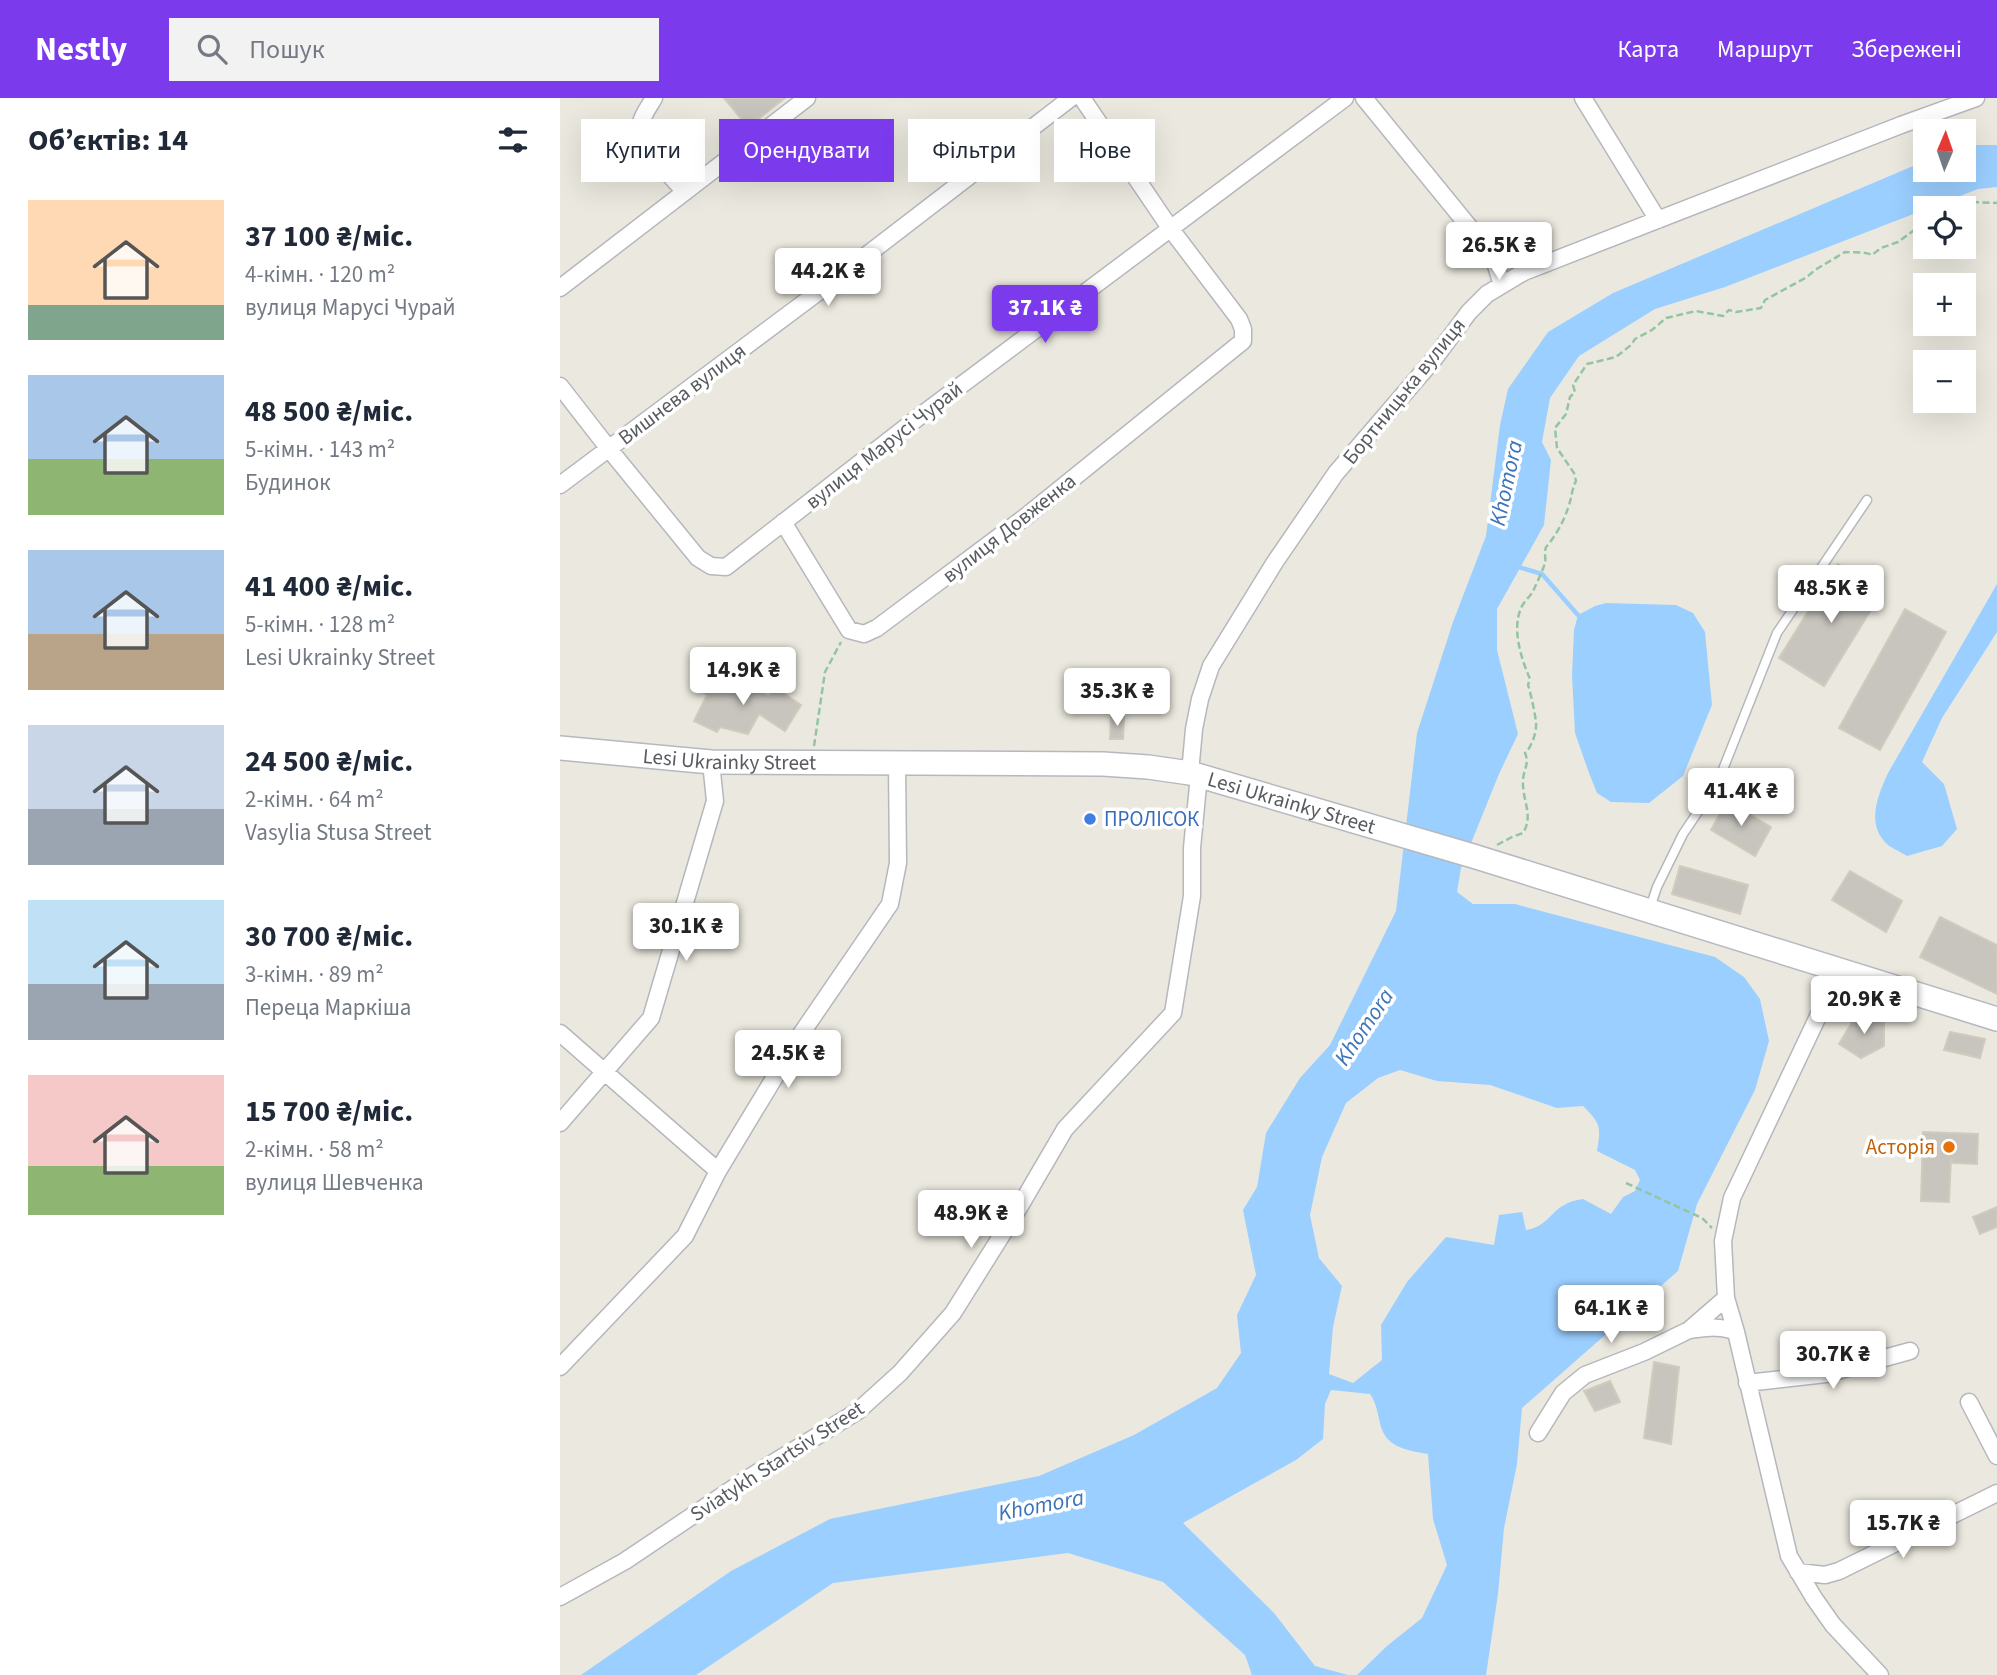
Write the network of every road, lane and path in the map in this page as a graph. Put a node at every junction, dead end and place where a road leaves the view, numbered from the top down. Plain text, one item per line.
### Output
1 (654, 98) edge
2 (807, 98) edge
3 (1071, 98) edge
4 (1082, 98) edge
5 (1345, 98) edge
6 (1364, 98) edge
7 (1583, 98) edge
8 (1976, 98) edge
9 (685, 192) junction
10 (1976, 202) edge
11 (1997, 203) edge
12 (1658, 220) junction
13 (1170, 228) junction
14 (1913, 231) edge
15 (1493, 256) junction
16 (1524, 272) junction
17 (1502, 285) junction
18 (560, 288) edge
19 (560, 386) edge
20 (609, 449) junction
21 (560, 485) edge
22 (1867, 500) dead end
23 (783, 522) junction
24 (849, 630) junction
25 (560, 748) edge
26 (711, 762) junction
27 (814, 763) junction
28 (897, 764) junction
29 (1195, 774) junction
30 (1479, 858) junction
31 (1649, 910) junction
32 (1840, 970) junction
33 (1997, 1019) edge
34 (560, 1033) edge
35 (605, 1071) junction
36 (560, 1123) edge
37 (718, 1171) junction
38 (1626, 1183) dead end
39 (1702, 1218) dead end
40 (1726, 1298) junction
41 (1689, 1331) junction
42 (1736, 1332) junction
43 (1910, 1351) dead end
44 (560, 1367) edge
45 (1747, 1383) junction
46 (1969, 1402) dead end
47 (1538, 1433) dead end
48 (1997, 1456) edge
49 (1994, 1501) edge
50 (1798, 1572) junction
51 (1831, 1573) junction
52 (560, 1597) edge
53 (1814, 1598) junction
54 (1880, 1675) edge

1 - 9 street
2 - 9 street
3 - 20 street, Вишнева вулиця
4 - 13 street
5 - 13 street, вулиця Марусі Чурай
6 - 15 street
7 - 12 street
8 - 12 street, Бортницька вулиця
9 - 18 street
10 - 11 path
12 - 16 street, Бортницька вулиця
13 - 23 street, вулиця Марусі Чурай
13 - 24 street, вулиця Довженка
14 - 30 path
15 - 16 street
15 - 17 street
16 - 17 street, Бортницька вулиця
17 - 29 street, Бортницька вулиця
19 - 20 street
20 - 21 street, Вишнева вулиця
20 - 23 street, вулиця Марусі Чурай
22 - 31 lane
23 - 24 street
24 - 27 path
25 - 26 main road, Lesi Ukrainky Street
26 - 27 main road, Lesi Ukrainky Street
26 - 35 street
27 - 28 main road, Lesi Ukrainky Street
28 - 29 main road, Lesi Ukrainky Street
28 - 37 street
29 - 30 main road, Lesi Ukrainky Street
29 - 52 street, Sviatykh Startsiv Street
30 - 31 main road, Lesi Ukrainky Street
31 - 32 main road, Lesi Ukrainky Street
32 - 33 main road, Lesi Ukrainky Street
32 - 40 street
34 - 35 street
35 - 36 street
35 - 37 street
37 - 44 street
38 - 39 path
40 - 41 street
40 - 42 street
41 - 42 street
41 - 47 street
42 - 45 street
43 - 45 street
45 - 50 street
46 - 48 street
49 - 51 street
50 - 51 street
50 - 53 street
51 - 53 street
53 - 54 street

